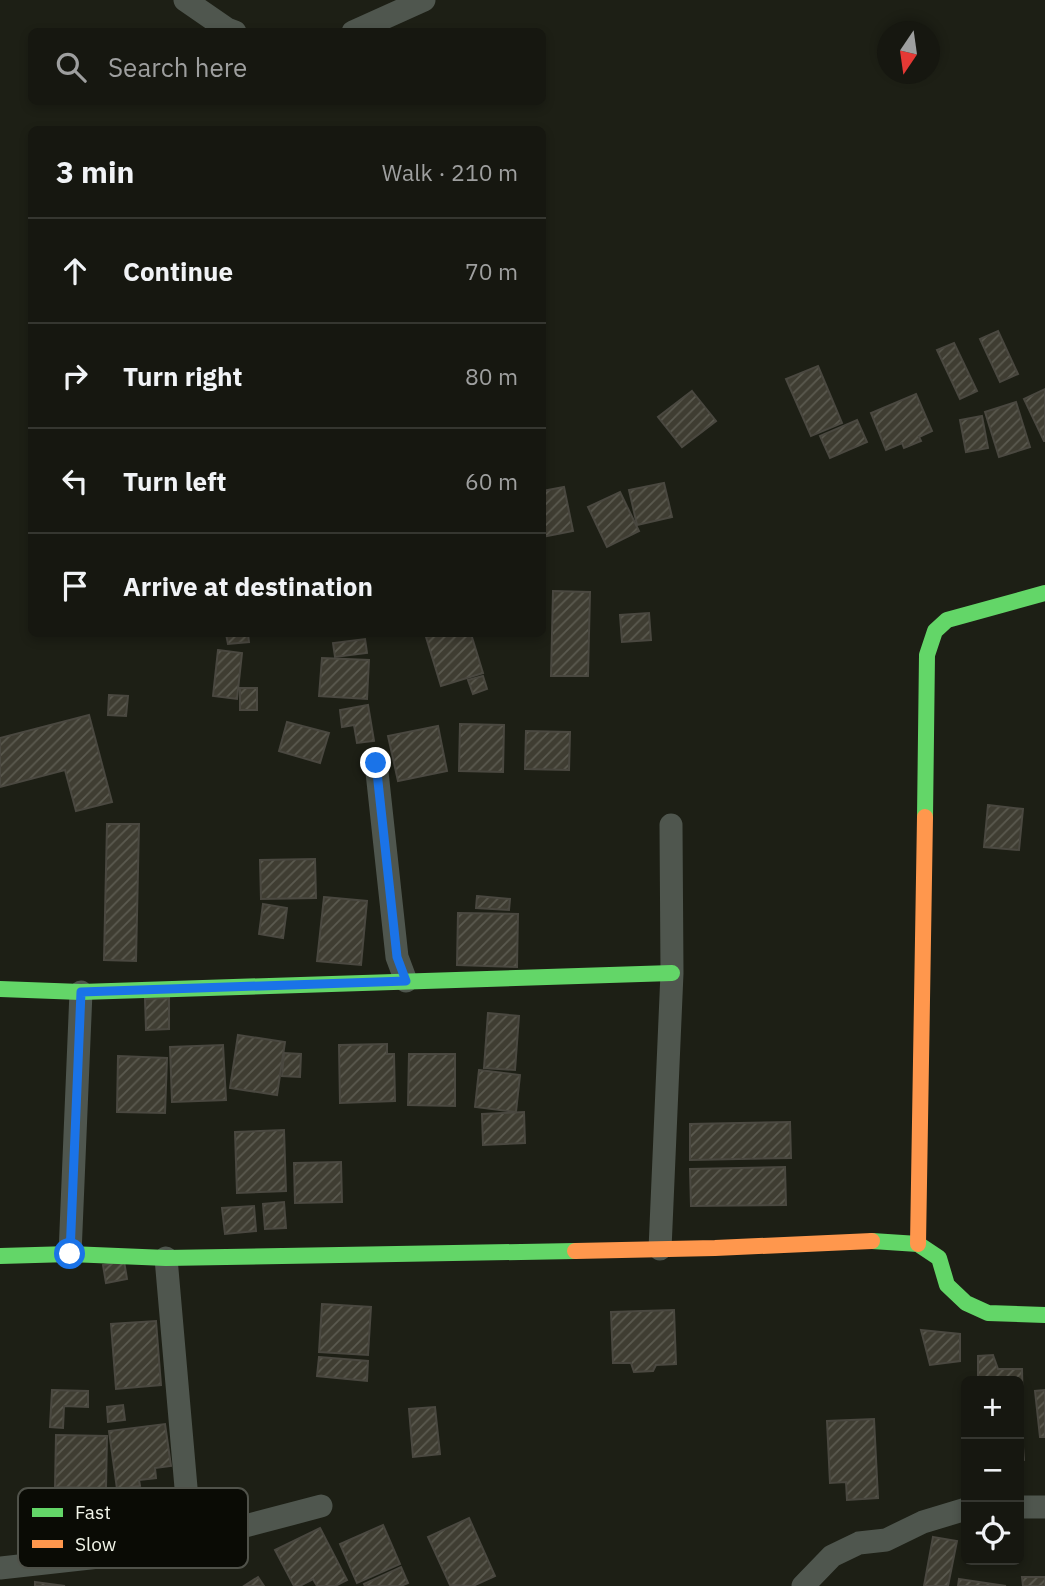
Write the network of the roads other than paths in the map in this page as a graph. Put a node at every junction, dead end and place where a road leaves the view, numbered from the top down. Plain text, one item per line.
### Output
1 (185, 0) edge
2 (424, 0) edge
3 (226, 28) edge
4 (362, 28) edge
5 (1045, 593) edge
6 (376, 763) dead end
7 (671, 825) dead end
8 (0, 968) edge
9 (672, 973) junction
10 (406, 981) junction
11 (6, 989) edge
12 (81, 992) junction
13 (918, 1244) junction
14 (660, 1249) junction
15 (70, 1254) junction
16 (0, 1256) edge
17 (166, 1258) junction
18 (1045, 1315) edge
19 (186, 1488) edge
20 (321, 1506) dead end
21 (1024, 1507) edge
22 (1045, 1507) edge
23 (961, 1511) edge
24 (248, 1525) edge
25 (18, 1566) edge
26 (0, 1568) edge
27 (803, 1586) edge

1 - 3 street
2 - 4 street
5 - 13 street
6 - 10 street
7 - 9 street
8 - 11 street
9 - 10 street
9 - 14 street
10 - 12 street
11 - 12 street
12 - 15 street
13 - 14 street
13 - 18 street
14 - 17 street
15 - 16 street
15 - 17 street
17 - 19 street
20 - 24 street
21 - 22 street
23 - 27 street
25 - 26 street

